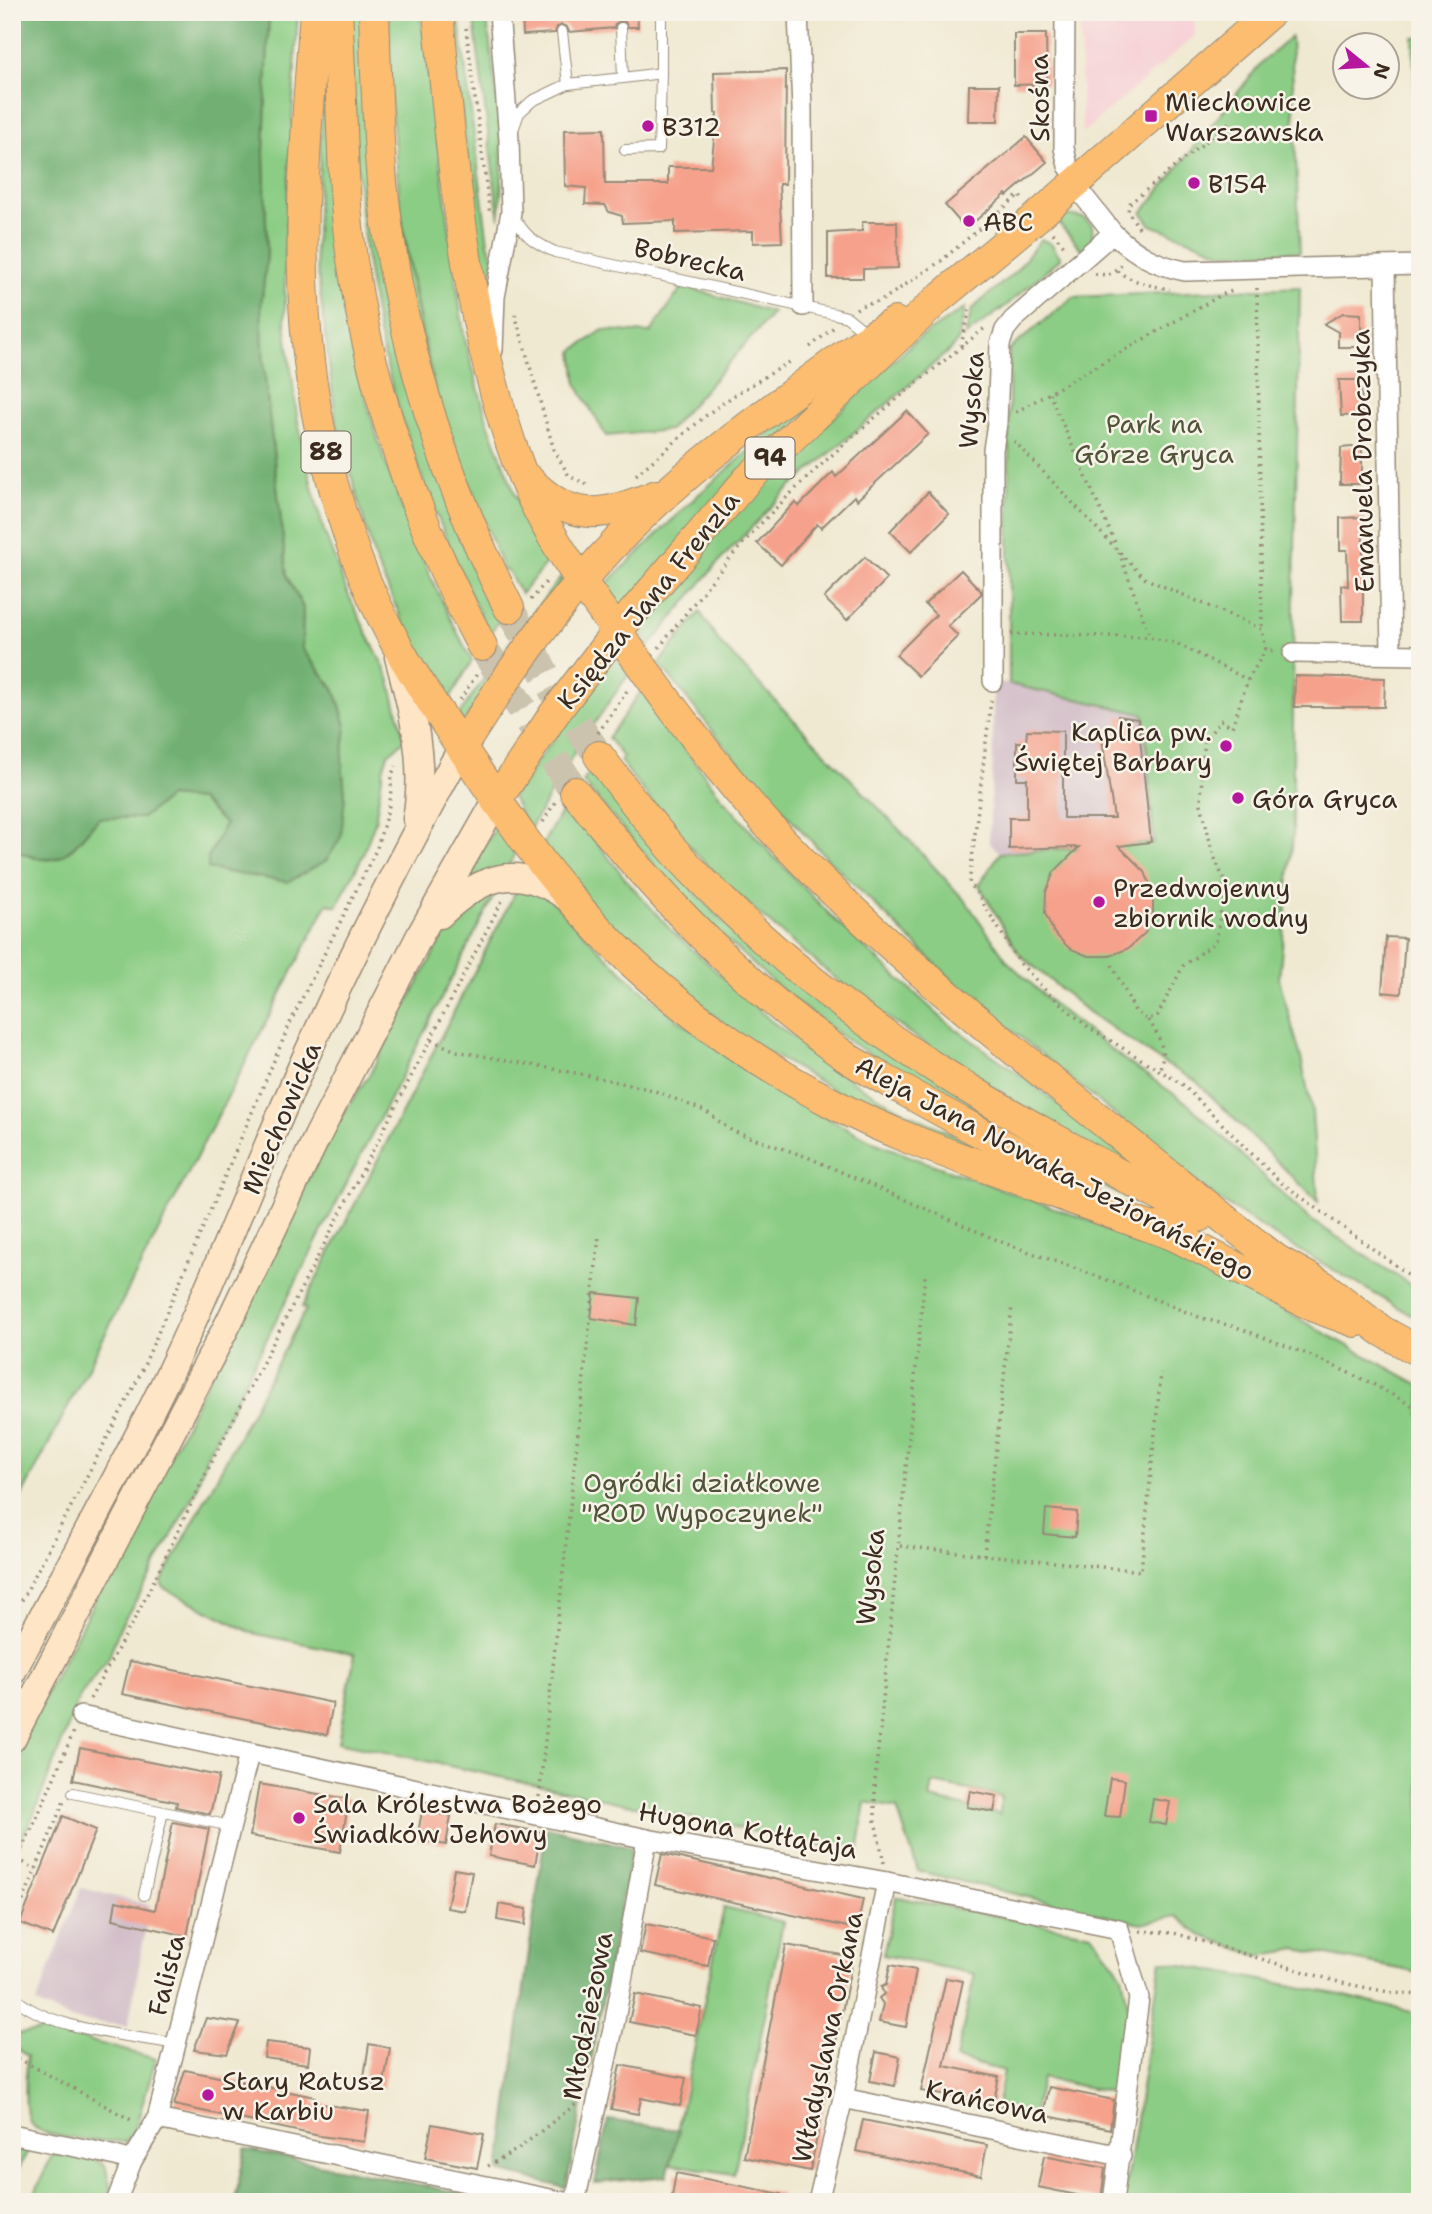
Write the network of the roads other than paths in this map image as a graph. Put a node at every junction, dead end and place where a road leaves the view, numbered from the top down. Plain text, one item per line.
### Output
1 (315, 12) edge
2 (337, 12) edge
3 (374, 12) edge
4 (438, 12) edge
5 (499, 12) edge
6 (662, 12) edge
7 (798, 12) edge
8 (1065, 12) edge
9 (1270, 12) edge
10 (621, 28) dead end
11 (562, 32) dead end
12 (662, 73) junction
13 (623, 78) junction
14 (568, 85) junction
15 (509, 140) junction
16 (625, 150) dead end
17 (1077, 182) junction
18 (511, 212) junction
19 (1113, 233) junction
20 (1420, 265) edge
21 (1385, 266) junction
22 (938, 299) junction
23 (803, 306) junction
24 (869, 337) junction
25 (493, 389) junction
26 (520, 470) junction
27 (668, 492) junction
28 (580, 582) junction
29 (509, 608) tunnel mouth
30 (617, 631) junction
31 (393, 639) junction
32 (482, 646) tunnel mouth
33 (1284, 652) road end
34 (1391, 654) junction
35 (1420, 655) edge
36 (993, 681) road end
37 (598, 745) tunnel mouth
38 (462, 747) junction
39 (568, 793) tunnel mouth
40 (496, 801) junction
41 (390, 885) junction
42 (573, 901) junction
43 (421, 933) junction
44 (1173, 1235) junction
45 (1277, 1260) junction
46 (1381, 1331) junction
47 (1420, 1352) edge
48 (12, 1673) edge
49 (81, 1716) dead end
50 (12, 1739) edge
51 (249, 1754) junction
52 (73, 1794) road end
53 (163, 1812) junction
54 (231, 1826) junction
55 (647, 1839) junction
56 (887, 1882) junction
57 (144, 1895) dead end
58 (12, 1995) edge
59 (176, 2044) junction
60 (843, 2098) junction
61 (153, 2125) junction
62 (12, 2134) edge
63 (1121, 2156) junction
64 (132, 2161) junction
65 (116, 2202) edge
66 (565, 2202) edge
67 (575, 2202) edge
68 (818, 2202) edge
69 (1113, 2202) edge

1 - 31 main road, 88
2 - 32 main road
3 - 29 main road
4 - 25 main road
5 - 15 street
6 - 12 lane
7 - 23 street
8 - 17 street, Skośna
9 - 17 main road, Księdza Jana Frenzla / 94
10 - 13 lane
11 - 14 lane
12 - 13 lane
12 - 16 lane
13 - 14 lane
14 - 15 lane
15 - 18 street
17 - 19 street
17 - 22 main road, Księdza Jana Frenzla / 94
18 - 23 lane, Bobrecka
18 - 25 street
19 - 21 street
19 - 36 street, Wysoka
20 - 21 street
21 - 34 street, Emanuela Drobczyka
22 - 24 main road, Księdza Jana Frenzla / 94
22 - 30 main road, Księdza Jana Frenzla / 94
23 - 24 lane, Bobrecka
24 - 27 main road, Księdza Jana Frenzla / 94
25 - 26 main road
26 - 27 main road
26 - 28 main road
27 - 28 main road, Księdza Jana Frenzla / 94
28 - 30 main road
28 - 38 main road, Miechowicka / 94
30 - 40 main road, Księdza Jana Frenzla / 94
30 - 45 main road
31 - 38 main road, 88
31 - 41 main road
33 - 34 street
34 - 35 street
37 - 45 main road, Aleja Jana Nowaka-Jeziorańskiego
38 - 40 main road, 88
38 - 41 main road, Miechowicka / 94
39 - 44 main road, Aleja Jana Nowaka-Jeziorańskiego
40 - 42 main road
40 - 43 main road, Miechowicka / 94
41 - 48 main road, Miechowicka / 94
42 - 43 main road
42 - 44 main road
43 - 50 main road, Miechowicka / 94
44 - 46 main road, Aleja Jana Nowaka-Jeziorańskiego
45 - 46 main road, Aleja Jana Nowaka-Jeziorańskiego
46 - 47 main road, Aleja Jana Nowaka-Jeziorańskiego
49 - 51 street, Hugona Kołłątaja
51 - 54 street, Falista
51 - 55 street, Hugona Kołłątaja
52 - 53 lane
53 - 54 lane
53 - 57 lane
54 - 59 street, Falista
55 - 56 street, Hugona Kołłątaja
55 - 67 street, Młodzieżowa
56 - 60 street, Władyslawa Orkana
56 - 63 street, Hugona Kołłątaja
58 - 59 lane
59 - 61 street, Falista
60 - 63 street, Krańcowa
60 - 68 street, Władyslawa Orkana
61 - 64 street, Falista
61 - 66 street
62 - 64 street
63 - 69 street
64 - 65 street, Falista

